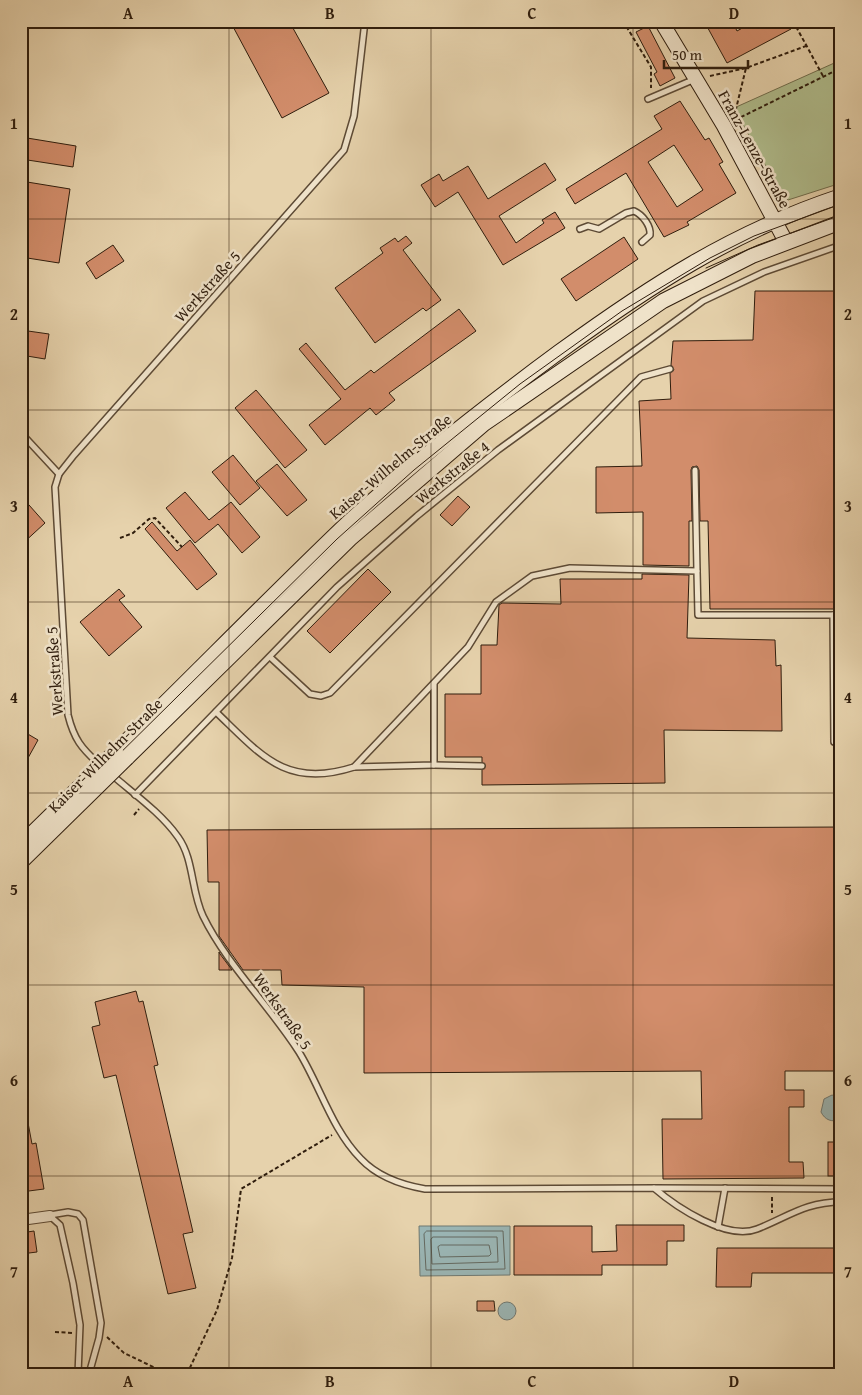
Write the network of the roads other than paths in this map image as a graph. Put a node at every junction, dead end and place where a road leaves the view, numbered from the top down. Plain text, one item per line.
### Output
1 (365, 21) edge
2 (661, 21) edge
3 (695, 79) junction
4 (648, 100) road end
5 (841, 196) edge
6 (775, 222) junction
7 (841, 222) edge
8 (580, 229) dead end
9 (642, 242) dead end
10 (786, 242) junction
11 (841, 245) edge
12 (670, 369) dead end
13 (21, 433) edge
14 (695, 470) dead end
15 (59, 474) junction
16 (697, 571) junction
17 (833, 615) junction
18 (841, 615) edge
19 (270, 657) junction
20 (434, 684) junction
21 (216, 712) junction
22 (841, 742) edge
23 (122, 755) junction
24 (434, 766) junction
25 (482, 766) dead end
26 (354, 767) junction
27 (135, 795) junction
28 (21, 844) edge
29 (21, 862) edge
30 (654, 1188) junction
31 (724, 1188) junction
32 (841, 1188) edge
33 (841, 1202) edge
34 (50, 1216) junction
35 (21, 1220) edge
36 (718, 1228) junction
37 (78, 1374) edge
38 (90, 1374) edge

1 - 15 lane, Werkstraße 5
2 - 3 main road, Franz-Lenze-Straße
3 - 4 lane
3 - 6 main road, Franz-Lenze-Straße
5 - 6 main road, Kaiser-Wilhelm-Straße
6 - 10 main road, Franz-Lenze-Straße
6 - 23 main road, Kaiser-Wilhelm-Straße
7 - 10 main road, Kaiser-Wilhelm-Straße
8 - 9 lane
10 - 23 main road, Kaiser-Wilhelm-Straße
11 - 19 lane, Werkstraße 4
12 - 19 lane
13 - 15 lane
14 - 16 lane
15 - 27 lane, Werkstraße 5
16 - 17 lane
16 - 20 lane
17 - 18 lane
17 - 22 lane
19 - 21 lane, Werkstraße 4
20 - 24 lane
20 - 26 lane
21 - 26 lane
21 - 27 lane, Werkstraße 4
23 - 28 main road, Kaiser-Wilhelm-Straße, bridge
23 - 29 main road, Kaiser-Wilhelm-Straße, bridge
24 - 25 lane
24 - 26 lane
27 - 30 lane, Werkstraße 5
30 - 31 lane, Werkstraße 5
30 - 36 lane
31 - 32 lane, Werkstraße 5
31 - 36 lane
33 - 36 lane
34 - 35 street
34 - 37 lane
34 - 38 lane

